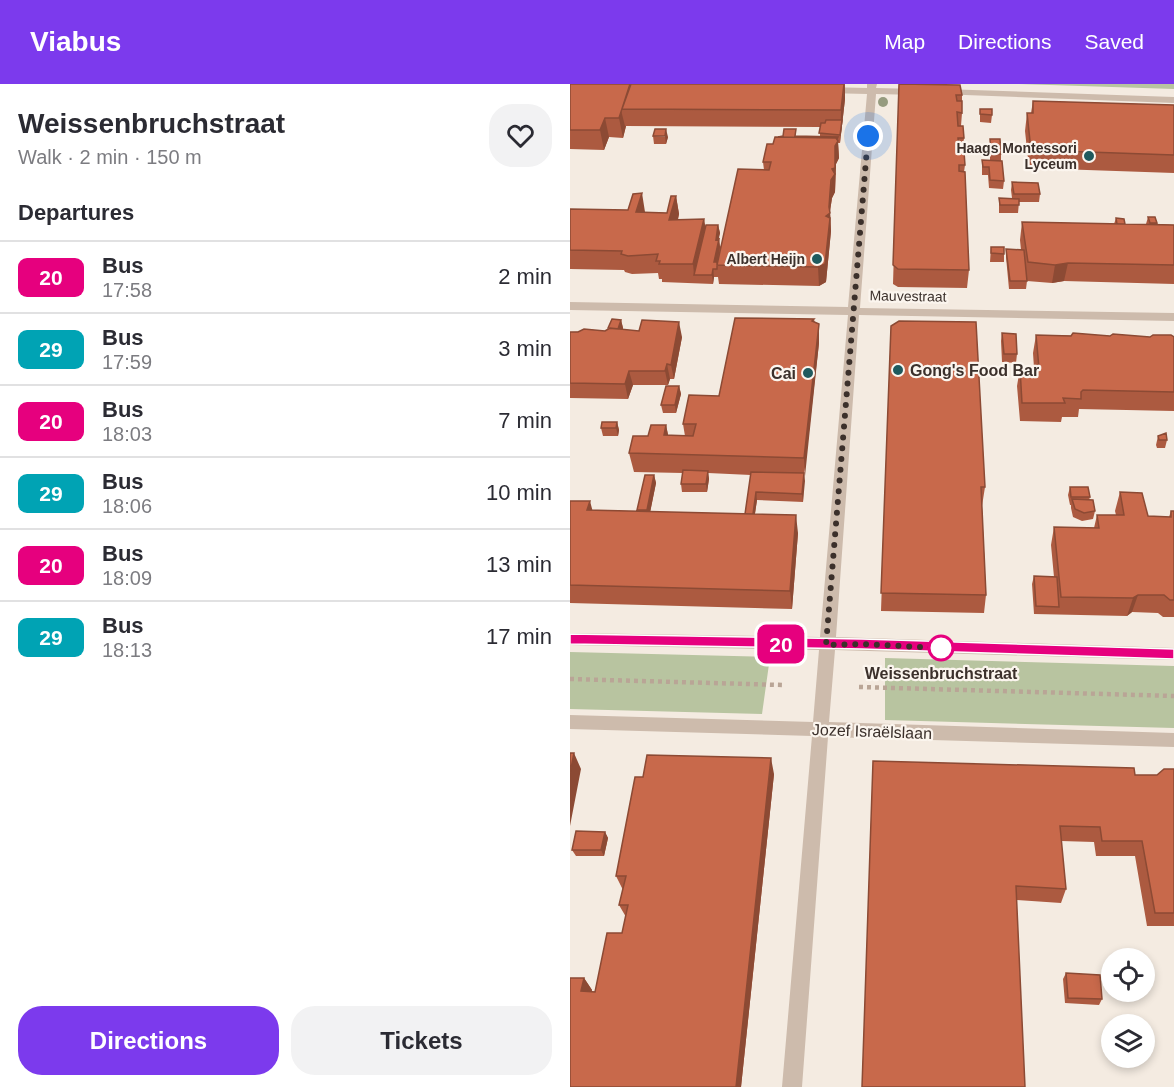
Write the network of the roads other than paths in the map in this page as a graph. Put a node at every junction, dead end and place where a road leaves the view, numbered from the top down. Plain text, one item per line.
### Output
1 (872, 87) edge
2 (814, 90) edge
3 (1174, 100) edge
4 (570, 306) edge
5 (853, 310) junction
6 (1174, 317) edge
7 (570, 639) edge
8 (826, 645) junction
9 (1174, 654) edge
10 (570, 722) edge
11 (819, 729) junction
12 (1174, 740) edge
13 (792, 1087) edge

1 - 2 street
1 - 3 street
1 - 5 street
4 - 5 street, Mauvestraat
5 - 6 street, Mauvestraat
5 - 8 street
7 - 8 street
8 - 9 street
8 - 11 street
10 - 11 street, Jozef Israëlslaan
11 - 12 street, Jozef Israëlslaan
11 - 13 street

